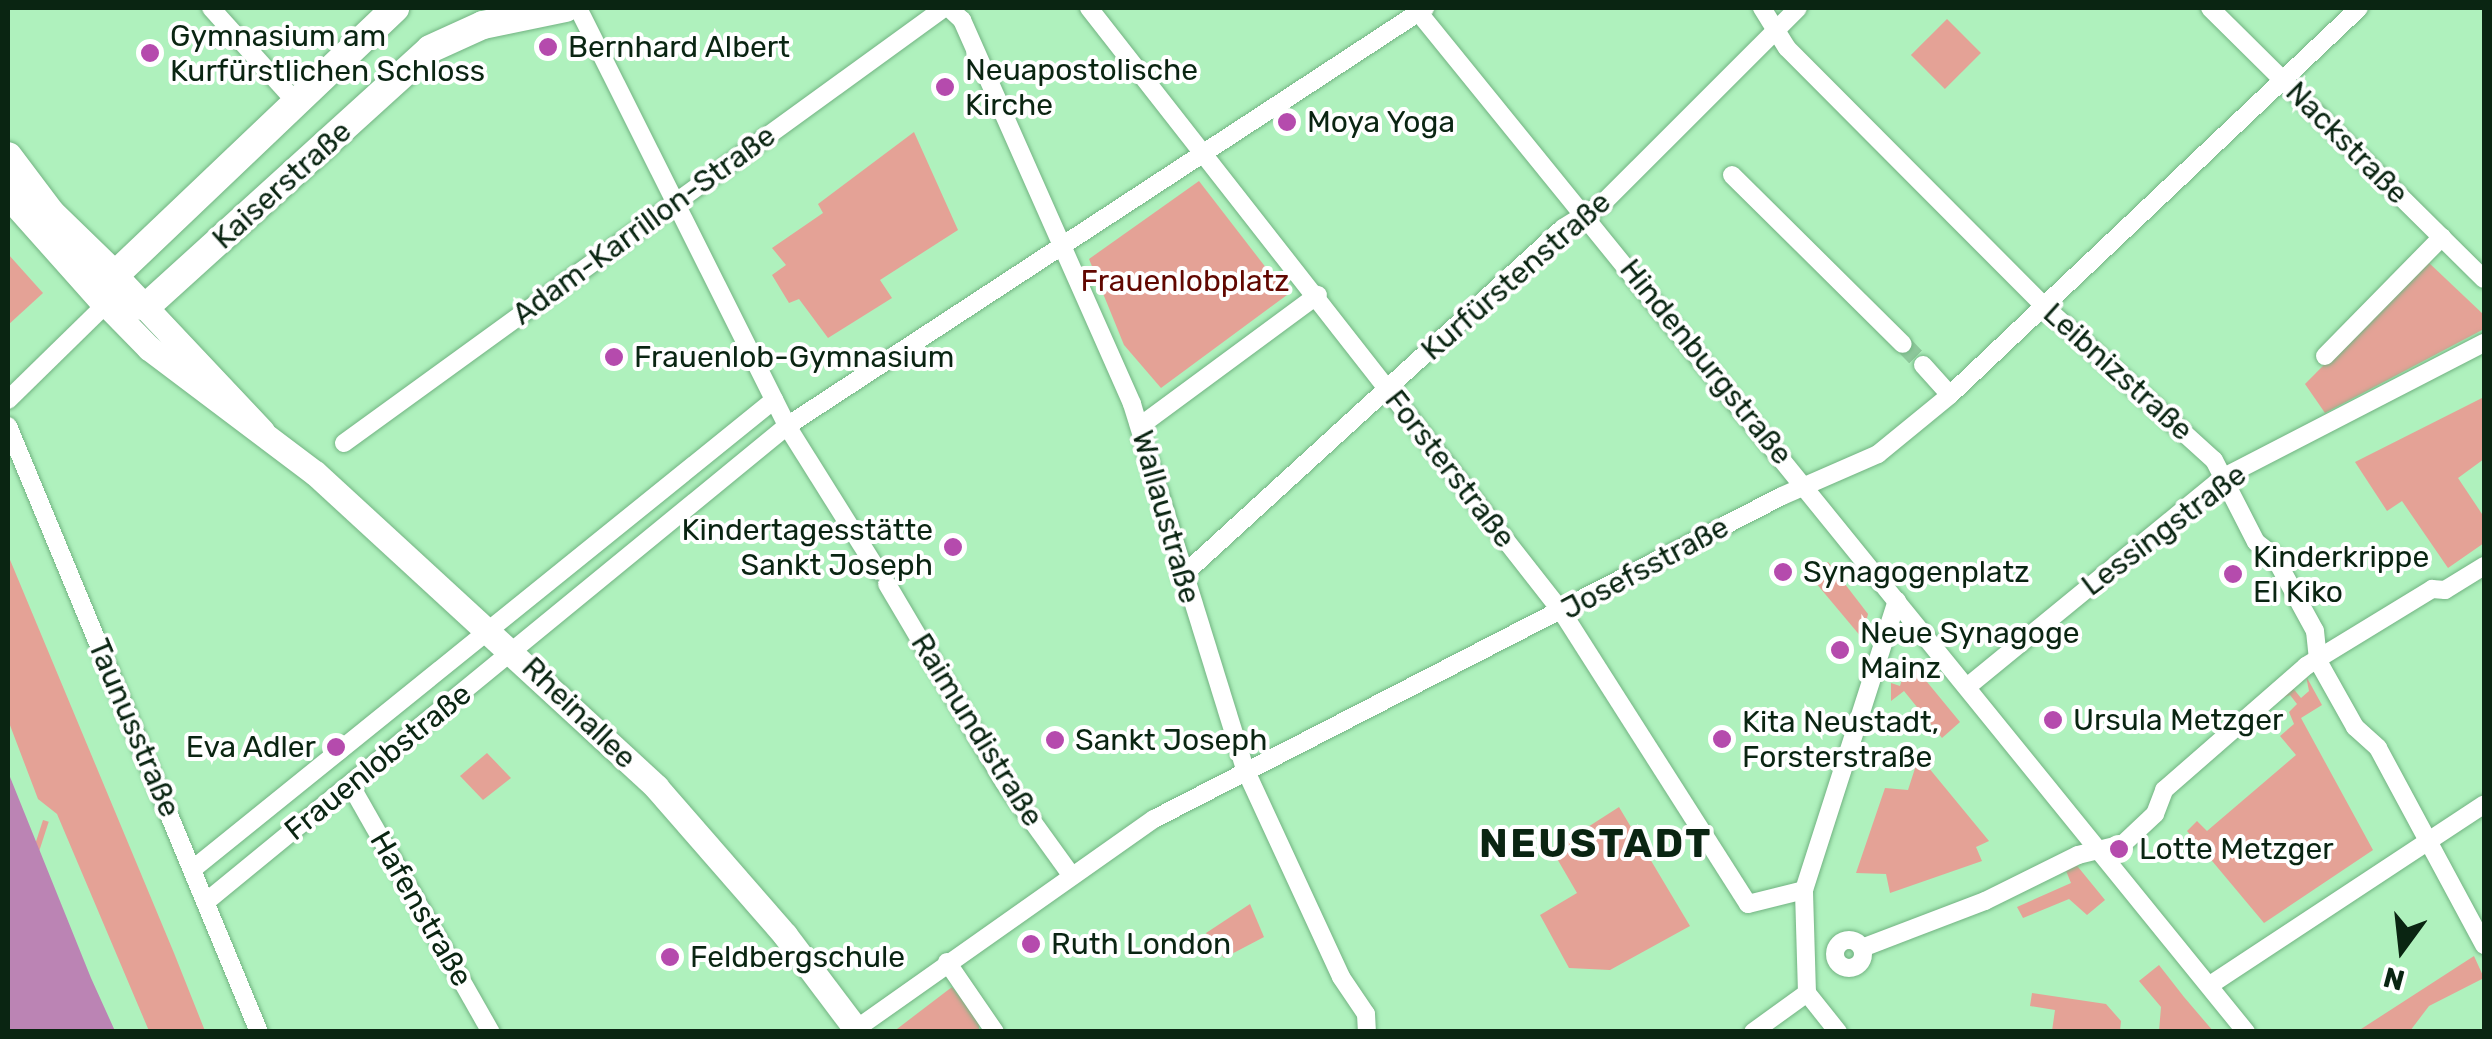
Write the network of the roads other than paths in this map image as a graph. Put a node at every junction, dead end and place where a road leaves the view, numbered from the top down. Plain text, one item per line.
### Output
1 (211, 8) edge
2 (395, 8) edge
3 (449, 8) edge
4 (493, 8) edge
5 (565, 8) edge
6 (578, 8) edge
7 (947, 8) edge
8 (1089, 8) edge
9 (1762, 8) edge
10 (1798, 8) edge
11 (2210, 8) edge
12 (2358, 8) edge
13 (1420, 9) edge
14 (524, 18) junction
15 (1777, 29) junction
16 (444, 39) junction
17 (2284, 80) junction
18 (295, 101) junction
19 (1207, 153) junction
20 (8, 156) edge
21 (1732, 174) dead end
22 (8, 194) edge
23 (677, 201) junction
24 (1585, 215) junction
25 (2442, 237) junction
26 (1062, 251) junction
27 (115, 276) junction
28 (2484, 278) edge
29 (1318, 295) junction
30 (147, 306) junction
31 (2045, 306) junction
32 (98, 314) junction
33 (2484, 343) edge
34 (1902, 344) tunnel mouth
35 (2324, 356) dead end
36 (1924, 365) tunnel mouth
37 (1387, 389) junction
38 (1950, 395) junction
39 (8, 400) edge
40 (774, 400) junction
41 (8, 426) edge
42 (787, 426) junction
43 (1140, 426) junction
44 (262, 430) junction
45 (344, 443) dead end
46 (2222, 478) junction
47 (1806, 484) junction
48 (623, 524) junction
49 (643, 549) junction
50 (2484, 566) edge
51 (1182, 576) junction
52 (1897, 601) junction
53 (1562, 612) junction
54 (490, 629) junction
55 (514, 652) junction
56 (2318, 660) junction
57 (1967, 686) junction
58 (1245, 769) junction
59 (350, 786) junction
60 (2484, 804) edge
61 (2426, 842) junction
62 (2103, 854) junction
63 (192, 869) junction
64 (1071, 875) junction
65 (1804, 890) junction
66 (206, 901) junction
67 (2484, 945) edge
68 (1862, 948) dead end
69 (947, 962) junction
70 (2210, 985) junction
71 (1807, 993) junction
72 (857, 1030) edge
73 (259, 1032) edge
74 (491, 1032) edge
75 (994, 1032) edge
76 (1367, 1032) edge
77 (1753, 1032) edge
78 (1838, 1032) edge
79 (2246, 1032) edge

1 - 18 street
2 - 18 main road, Kaiserstraße
3 - 16 main road
4 - 14 main road
5 - 14 main road, Kaiserstraße
6 - 23 street, Raimundistraße
7 - 23 street, Adam-Karrillon-Straße
7 - 26 street, Wallaustraße
8 - 19 street, Forsterstraße
9 - 15 street, Leibnizstraße
10 - 15 street, Kurfürstenstraße
11 - 17 street, Nackstraße
12 - 17 street, Josefsstraße
13 - 19 street
13 - 24 street, Hindenburgstraße
14 - 16 main road, Kaiserstraße
15 - 24 street, Kurfürstenstraße
15 - 31 street, Leibnizstraße
16 - 30 main road, Kaiserstraße
17 - 25 street, Nackstraße
17 - 31 street, Josefsstraße
18 - 27 main road, Kaiserstraße
19 - 26 street
19 - 29 street, Forsterstraße
20 - 27 main road, Rheinallee
21 - 34 street
22 - 32 main road, Rheinallee
23 - 40 street, Raimundistraße
23 - 45 street, Adam-Karrillon-Straße
24 - 37 street, Kurfürstenstraße
24 - 47 street, Hindenburgstraße
25 - 28 street, Nackstraße
25 - 35 street
26 - 42 street, Frauenlobstraße
26 - 43 street, Wallaustraße
27 - 30 main road, Rheinallee
27 - 32 main road, Kaiserstraße
29 - 37 street, Forsterstraße
29 - 43 street
30 - 32 main road
30 - 44 main road, Rheinallee
31 - 38 street, Josefsstraße
31 - 46 street, Leibnizstraße
32 - 39 street, Kaiserstraße
32 - 44 main road, Rheinallee
33 - 46 street, Lessingstraße
36 - 38 street
37 - 51 street, Kurfürstenstraße
37 - 53 street, Forsterstraße
38 - 47 street, Josefsstraße
40 - 42 street, Raimundistraße
40 - 48 street, Frauenlobstraße
41 - 63 street, Taunusstraße
42 - 49 street, Frauenlobstraße
42 - 64 street, Raimundistraße
43 - 51 street, Wallaustraße
44 - 54 main road, Rheinallee
46 - 56 street, Leibnizstraße
46 - 57 street, Lessingstraße
47 - 52 street
47 - 53 street, Josefsstraße
48 - 49 street
48 - 54 street, Frauenlobstraße
49 - 55 street, Frauenlobstraße
50 - 56 street
51 - 58 street, Wallaustraße
52 - 57 street
52 - 65 street
53 - 58 street, Josefsstraße
53 - 65 street, Forsterstraße
54 - 55 main road, Rheinallee
54 - 63 street, Frauenlobstraße
55 - 59 street, Frauenlobstraße
55 - 72 main road, Rheinallee
56 - 61 street, Leibnizstraße
56 - 62 street
57 - 62 street
58 - 64 street, Josefsstraße
58 - 76 street, Wallaustraße
59 - 66 street, Frauenlobstraße
59 - 74 street, Hafenstraße
60 - 61 street
61 - 67 street, Leibnizstraße
61 - 70 street
62 - 68 street
62 - 70 street
63 - 66 street, Taunusstraße
64 - 69 street, Josefsstraße
65 - 71 street
66 - 73 street, Taunusstraße
69 - 72 street, Josefsstraße
69 - 75 street
70 - 79 street
71 - 77 street
71 - 78 street

